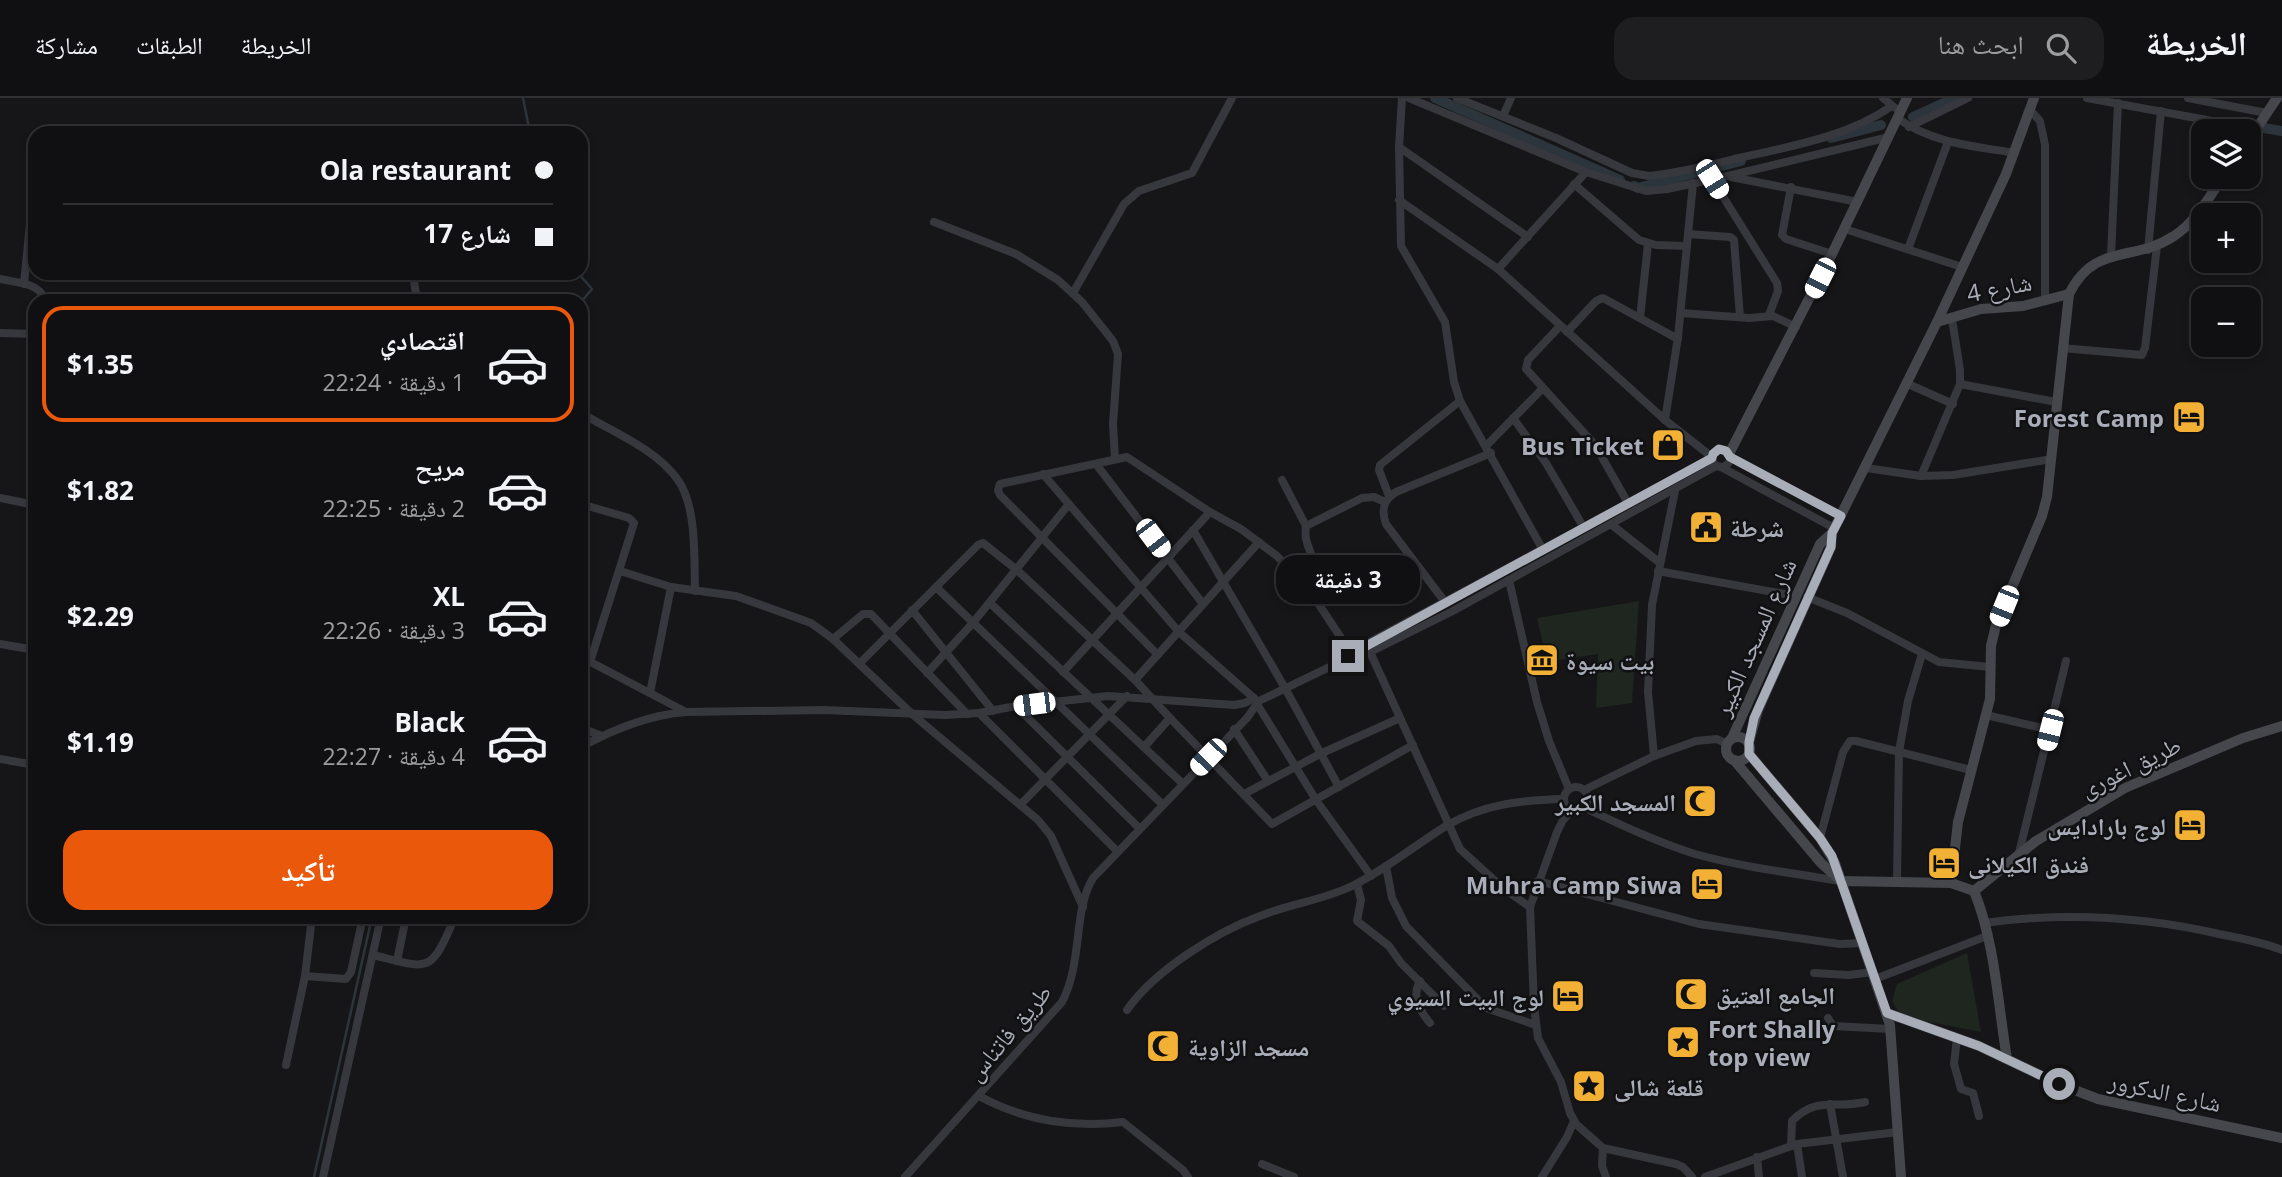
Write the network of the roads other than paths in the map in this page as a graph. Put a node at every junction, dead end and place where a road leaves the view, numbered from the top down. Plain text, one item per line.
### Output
1 (1232, 98) edge
2 (1402, 98) edge
3 (1409, 98) edge
4 (1457, 98) edge
5 (1511, 98) edge
6 (1884, 98) edge
7 (1908, 98) edge
8 (1968, 98) edge
9 (2034, 98) edge
10 (2087, 98) edge
11 (2188, 98) edge
12 (2277, 98) edge
13 (2118, 103) junction
14 (2030, 110) junction
15 (2161, 111) junction
16 (1896, 112) junction
17 (2267, 113) junction
18 (1503, 116) junction
19 (2203, 119) edge
20 (2261, 122) edge
21 (1909, 127) junction
22 (1889, 136) junction
23 (1948, 142) junction
24 (1399, 147) junction
25 (2015, 153) junction
26 (1586, 172) junction
27 (1728, 176) junction
28 (1712, 179) junction
29 (1693, 183) junction
30 (1574, 184) junction
31 (1791, 187) junction
32 (2214, 189) edge
33 (1399, 200) junction
34 (1858, 202) junction
35 (934, 222) dead end
36 (1845, 229) junction
37 (1688, 234) junction
38 (1528, 237) junction
39 (28, 244) edge
40 (1648, 244) junction
41 (1687, 246) junction
42 (2152, 248) junction
43 (1908, 249) junction
44 (1832, 254) junction
45 (2111, 256) junction
46 (1962, 267) junction
47 (1498, 269) junction
48 (0, 279) edge
49 (24, 284) junction
50 (1073, 293) junction
51 (41, 294) edge
52 (2069, 294) junction
53 (2045, 299) junction
54 (1681, 313) junction
55 (1769, 315) junction
56 (1740, 317) junction
57 (1640, 318) junction
58 (1952, 319) junction
59 (1937, 322) junction
60 (1560, 326) junction
61 (1796, 327) junction
62 (1567, 332) junction
63 (0, 333) edge
64 (28, 334) edge
65 (1678, 339) junction
66 (2062, 348) junction
67 (1908, 384) junction
68 (1960, 384) junction
69 (1543, 388) junction
70 (1460, 401) junction
71 (2056, 402) junction
72 (1953, 404) junction
73 (588, 413) edge
74 (1513, 418) junction
75 (1665, 420) junction
76 (1488, 449) junction
77 (1729, 455) junction
78 (1115, 458) junction
79 (2052, 460) junction
80 (1715, 462) junction
81 (1097, 464) junction
82 (1866, 468) junction
83 (1043, 474) junction
84 (1921, 476) junction
85 (1282, 480) dead end
86 (1786, 487) junction
87 (1675, 491) junction
88 (0, 498) edge
89 (1387, 499) junction
90 (1780, 499) junction
91 (1628, 503) junction
92 (28, 504) edge
93 (1069, 504) junction
94 (588, 506) edge
95 (1210, 512) junction
96 (1841, 516) junction
97 (1612, 525) junction
98 (1306, 526) junction
99 (1584, 528) junction
100 (1193, 530) junction
101 (1833, 531) junction
102 (1043, 537) junction
103 (1259, 542) junction
104 (1543, 550) junction
105 (1167, 557) junction
106 (1659, 567) junction
107 (1017, 570) junction
108 (620, 572) junction
109 (1509, 580) junction
110 (1223, 582) junction
111 (1140, 586) junction
112 (1306, 586) junction
113 (671, 587) junction
114 (936, 587) junction
115 (695, 591) junction
116 (1795, 596) junction
117 (1807, 597) junction
118 (1445, 602) junction
119 (990, 603) junction
120 (1203, 604) junction
121 (912, 610) junction
122 (1117, 613) junction
123 (972, 624) junction
124 (1179, 632) junction
125 (890, 633) junction
126 (833, 639) junction
127 (1093, 641) junction
128 (0, 644) edge
129 (28, 649) edge
130 (946, 652) junction
131 (1370, 652) junction
132 (1351, 653) junction
133 (1922, 654) junction
134 (1158, 655) junction
135 (1344, 660) junction
136 (2066, 661) dead end
137 (590, 662) joint
138 (859, 664) junction
139 (1990, 667) junction
140 (1063, 672) junction
141 (927, 673) junction
142 (1135, 680) junction
143 (1285, 688) junction
144 (650, 693) junction
145 (1127, 696) junction
146 (1089, 697) junction
147 (1152, 698) junction
148 (1052, 701) junction
149 (1256, 701) junction
150 (1016, 706) junction
151 (993, 711) junction
152 (685, 712) junction
153 (967, 713) junction
154 (979, 713) junction
155 (912, 714) junction
156 (1110, 715) junction
157 (1986, 715) junction
158 (1170, 718) junction
159 (1401, 718) junction
160 (2282, 726) edge
161 (1234, 729) junction
162 (2050, 730) junction
163 (588, 731) edge
164 (602, 736) junction
165 (1089, 736) junction
166 (1729, 741) junction
167 (588, 743) edge
168 (1413, 745) junction
169 (1144, 747) junction
170 (1749, 748) junction
171 (1899, 752) junction
172 (1322, 753) junction
173 (1654, 756) junction
174 (1208, 757) junction
175 (1068, 758) junction
176 (0, 759) edge
177 (1734, 760) junction
178 (28, 764) edge
179 (1294, 768) junction
180 (1971, 770) junction
181 (1046, 780) junction
182 (1268, 780) junction
183 (1182, 783) junction
184 (1339, 787) junction
185 (1569, 789) junction
186 (1584, 790) junction
187 (1244, 794) junction
188 (1564, 799) junction
189 (1315, 800) junction
190 (1162, 804) junction
191 (1020, 805) junction
192 (1585, 808) junction
193 (1572, 811) junction
194 (1448, 825) junction
195 (1139, 828) junction
196 (1820, 838) junction
197 (1117, 851) junction
198 (2019, 853) junction
199 (1386, 866) junction
200 (1371, 876) junction
201 (1897, 880) junction
202 (1538, 881) junction
203 (1841, 881) junction
204 (1951, 883) junction
205 (1357, 884) junction
206 (1974, 891) junction
207 (1083, 907) junction
208 (1530, 907) junction
209 (1984, 923) junction
210 (311, 924) edge
211 (361, 924) edge
212 (380, 924) edge
213 (405, 924) edge
214 (452, 924) edge
215 (1987, 936) junction
216 (1863, 943) junction
217 (2282, 950) edge
218 (373, 956) junction
219 (397, 961) junction
220 (1401, 963) junction
221 (1814, 973) dead end
222 (1402, 975) dead end
223 (1874, 975) junction
224 (305, 976) junction
225 (1420, 981) junction
226 (1444, 1006) dead end
227 (1127, 1010) dead end
228 (1887, 1013) junction
229 (1828, 1018) dead end
230 (1430, 1023) dead end
231 (1536, 1026) junction
232 (1891, 1029) junction
233 (1957, 1038) junction
234 (2007, 1059) junction
235 (286, 1065) dead end
236 (979, 1096) junction
237 (1865, 1102) dead end
238 (1830, 1104) junction
239 (1979, 1116) dead end
240 (1574, 1121) junction
241 (1898, 1132) junction
242 (2282, 1138) edge
243 (1838, 1140) junction
244 (1794, 1145) junction
245 (1603, 1147) junction
246 (1757, 1157) junction
247 (1262, 1164) dead end
248 (907, 1176) edge
249 (323, 1177) edge
250 (1188, 1177) edge
251 (1294, 1177) edge
252 (1542, 1177) edge
253 (1606, 1177) edge
254 (1692, 1177) edge
255 (1705, 1177) edge
256 (1759, 1177) edge
257 (1802, 1177) edge
258 (1843, 1177) edge
259 (1901, 1177) edge

1 - 50 street
2 - 24 street
3 - 26 street
4 - 18 street
5 - 18 street
6 - 16 street
7 - 16 street
8 - 21 street
9 - 14 street
10 - 13 street
11 - 17 street
12 - 17 street
13 - 15 street
13 - 45 street
14 - 25 street
14 - 53 street
15 - 19 street
15 - 42 street
16 - 18 street
16 - 21 street
16 - 22 street
17 - 20 street
21 - 23 street
22 - 27 street
22 - 34 street
23 - 25 street
23 - 43 street
24 - 33 street
24 - 38 street
25 - 46 street
26 - 29 street
26 - 30 street
27 - 28 street
27 - 31 street
28 - 29 street
28 - 55 street
29 - 37 street
30 - 38 street
30 - 40 street
31 - 34 street
31 - 44 street
32 - 42 street
33 - 47 street
33 - 70 street
34 - 36 street
35 - 50 street
36 - 43 street
36 - 44 street
37 - 41 street
37 - 56 street
38 - 47 street
39 - 49 street
40 - 41 street
40 - 57 street
41 - 54 street
42 - 45 street
42 - 66 street
43 - 46 street
44 - 61 street
45 - 52 street
46 - 59 street
47 - 60 street
48 - 49 street
49 - 51 street
50 - 78 street
52 - 53 street, شارع 4
52 - 66 street
53 - 58 street, شارع 4
54 - 56 street
54 - 65 street
55 - 56 street
55 - 61 street
57 - 62 street
57 - 65 street
58 - 59 street, شارع 4
58 - 68 street
59 - 67 street
60 - 62 street
60 - 69 street
61 - 77 street
62 - 75 street
63 - 64 street
65 - 75 street
66 - 71 street
67 - 72 street
67 - 82 street
68 - 71 street
68 - 72 street
69 - 74 street
69 - 91 street
70 - 76 street
70 - 89 street
71 - 79 street
72 - 84 street
73 - 115 street
74 - 76 street
74 - 99 street
75 - 80 street
76 - 89 street
76 - 104 street
77 - 80 street
77 - 80 street
77 - 86 street
78 - 81 street
78 - 95 street
79 - 84 street
79 - 139 street
80 - 87 street
80 - 90 street
80 - 91 street
81 - 83 street
81 - 105 street
82 - 84 street
82 - 96 street
83 - 93 street
83 - 102 street
85 - 98 street
86 - 90 street
86 - 96 street
87 - 97 street
87 - 106 street
88 - 92 street
89 - 98 street
89 - 118 street
90 - 101 street
91 - 99 street
93 - 102 street
93 - 111 street
94 - 108 street
95 - 100 street
95 - 103 street
96 - 101 street
97 - 106 street
97 - 109 street
98 - 112 street
99 - 104 street
100 - 105 street
100 - 110 street
101 - 116 street, شارع المسجد الكبير
101 - 117 street, شارع المسجد الكبير
102 - 107 street
102 - 122 street
103 - 110 street
103 - 112 street
104 - 118 street
105 - 111 street
105 - 120 street
106 - 116 street
106 - 173 street
107 - 114 street
107 - 119 street
107 - 127 street
108 - 113 street
108 - 137 street
109 - 131 street
109 - 185 street
110 - 120 street
110 - 143 street
111 - 122 street
111 - 124 street
112 - 132 street
113 - 115 street
113 - 144 street
114 - 121 street
114 - 123 street
115 - 126 street
116 - 166 street, شارع المسجد الكبير
117 - 133 street
117 - 170 street, شارع المسجد الكبير
118 - 132 street
119 - 123 street
119 - 140 street
120 - 124 street
121 - 125 street
121 - 130 street
122 - 127 street
122 - 134 street
123 - 130 street
123 - 148 street
124 - 134 street
124 - 149 street
125 - 126 street
125 - 138 street
125 - 141 street
126 - 138 street
127 - 140 street
127 - 142 street
128 - 129 street
130 - 141 street
130 - 151 street
131 - 135 street
131 - 159 street
132 - 135 street
133 - 139 street
133 - 171 street
134 - 142 street
135 - 143 street
136 - 162 street
137 - 144 street
138 - 155 street
139 - 157 street
140 - 146 street
141 - 153 street
142 - 147 street
143 - 149 street
143 - 172 street
144 - 152 street
145 - 146 street
145 - 147 street
145 - 156 street
146 - 148 street
146 - 156 street
147 - 149 street
147 - 158 street
148 - 150 street
148 - 165 street
149 - 161 street, طريق فاتناس
149 - 179 street
150 - 151 street
150 - 175 street
151 - 154 street
152 - 155 street
152 - 164 street
153 - 154 street
153 - 155 street
154 - 181 street
155 - 191 street
156 - 165 street
156 - 169 street
157 - 162 street
157 - 180 street
158 - 169 street
158 - 174 street
159 - 168 street
159 - 172 street
160 - 198 street, طريق اغورى
161 - 174 street, طريق فاتناس
161 - 182 street
162 - 198 street
163 - 164 street
164 - 167 street
165 - 175 street
165 - 190 street
166 - 170 street
166 - 173 street
166 - 177 street
168 - 184 street
168 - 194 street
169 - 183 street
170 - 177 street
170 - 196 street
171 - 180 street
171 - 196 street
171 - 201 street
172 - 179 street
172 - 184 street
173 - 186 street
174 - 183 street, طريق فاتناس
174 - 187 street
175 - 181 street
175 - 195 street
176 - 178 street
177 - 203 street
179 - 182 street
179 - 189 street
180 - 204 street
181 - 191 street
181 - 197 street
182 - 187 street
183 - 190 street, طريق فاتناس
184 - 189 street
185 - 186 street
185 - 188 street
186 - 192 street
187 - 189 street
188 - 193 street
188 - 194 street
189 - 200 street
190 - 195 street, طريق فاتناس
191 - 207 street
192 - 193 street
192 - 203 street
193 - 202 street
194 - 199 street
194 - 208 street
195 - 197 street, طريق فاتناس
196 - 203 street
197 - 207 street, طريق فاتناس
198 - 206 street, طريق اغورى
199 - 200 street
199 - 231 street
200 - 205 street
201 - 203 street
201 - 204 street
202 - 208 street
202 - 216 street
203 - 216 street
204 - 206 street
205 - 220 street
205 - 227 street
206 - 209 street
207 - 236 street, طريق فاتناس
208 - 231 street
209 - 215 street
209 - 217 street
210 - 224 street
211 - 224 street
212 - 218 street
213 - 219 street
214 - 219 street
215 - 223 street
215 - 234 street
216 - 223 street
218 - 219 street
218 - 249 street
220 - 222 street
220 - 225 street
221 - 223 street
223 - 228 street
224 - 235 street
225 - 226 street
225 - 230 street
228 - 232 street
228 - 233 street, شارع الدكرور
229 - 232 street
231 - 240 street
232 - 241 street
233 - 234 street, شارع الدكرور
233 - 239 street
234 - 242 street, شارع الدكرور
236 - 248 street, طريق فاتناس
236 - 250 street
237 - 238 street
238 - 243 street
238 - 244 street
240 - 245 street
240 - 252 street
241 - 243 street
241 - 259 street
243 - 244 street
243 - 258 street
244 - 246 street
244 - 257 street
245 - 253 street
245 - 254 street
246 - 255 street
246 - 256 street
247 - 251 street

